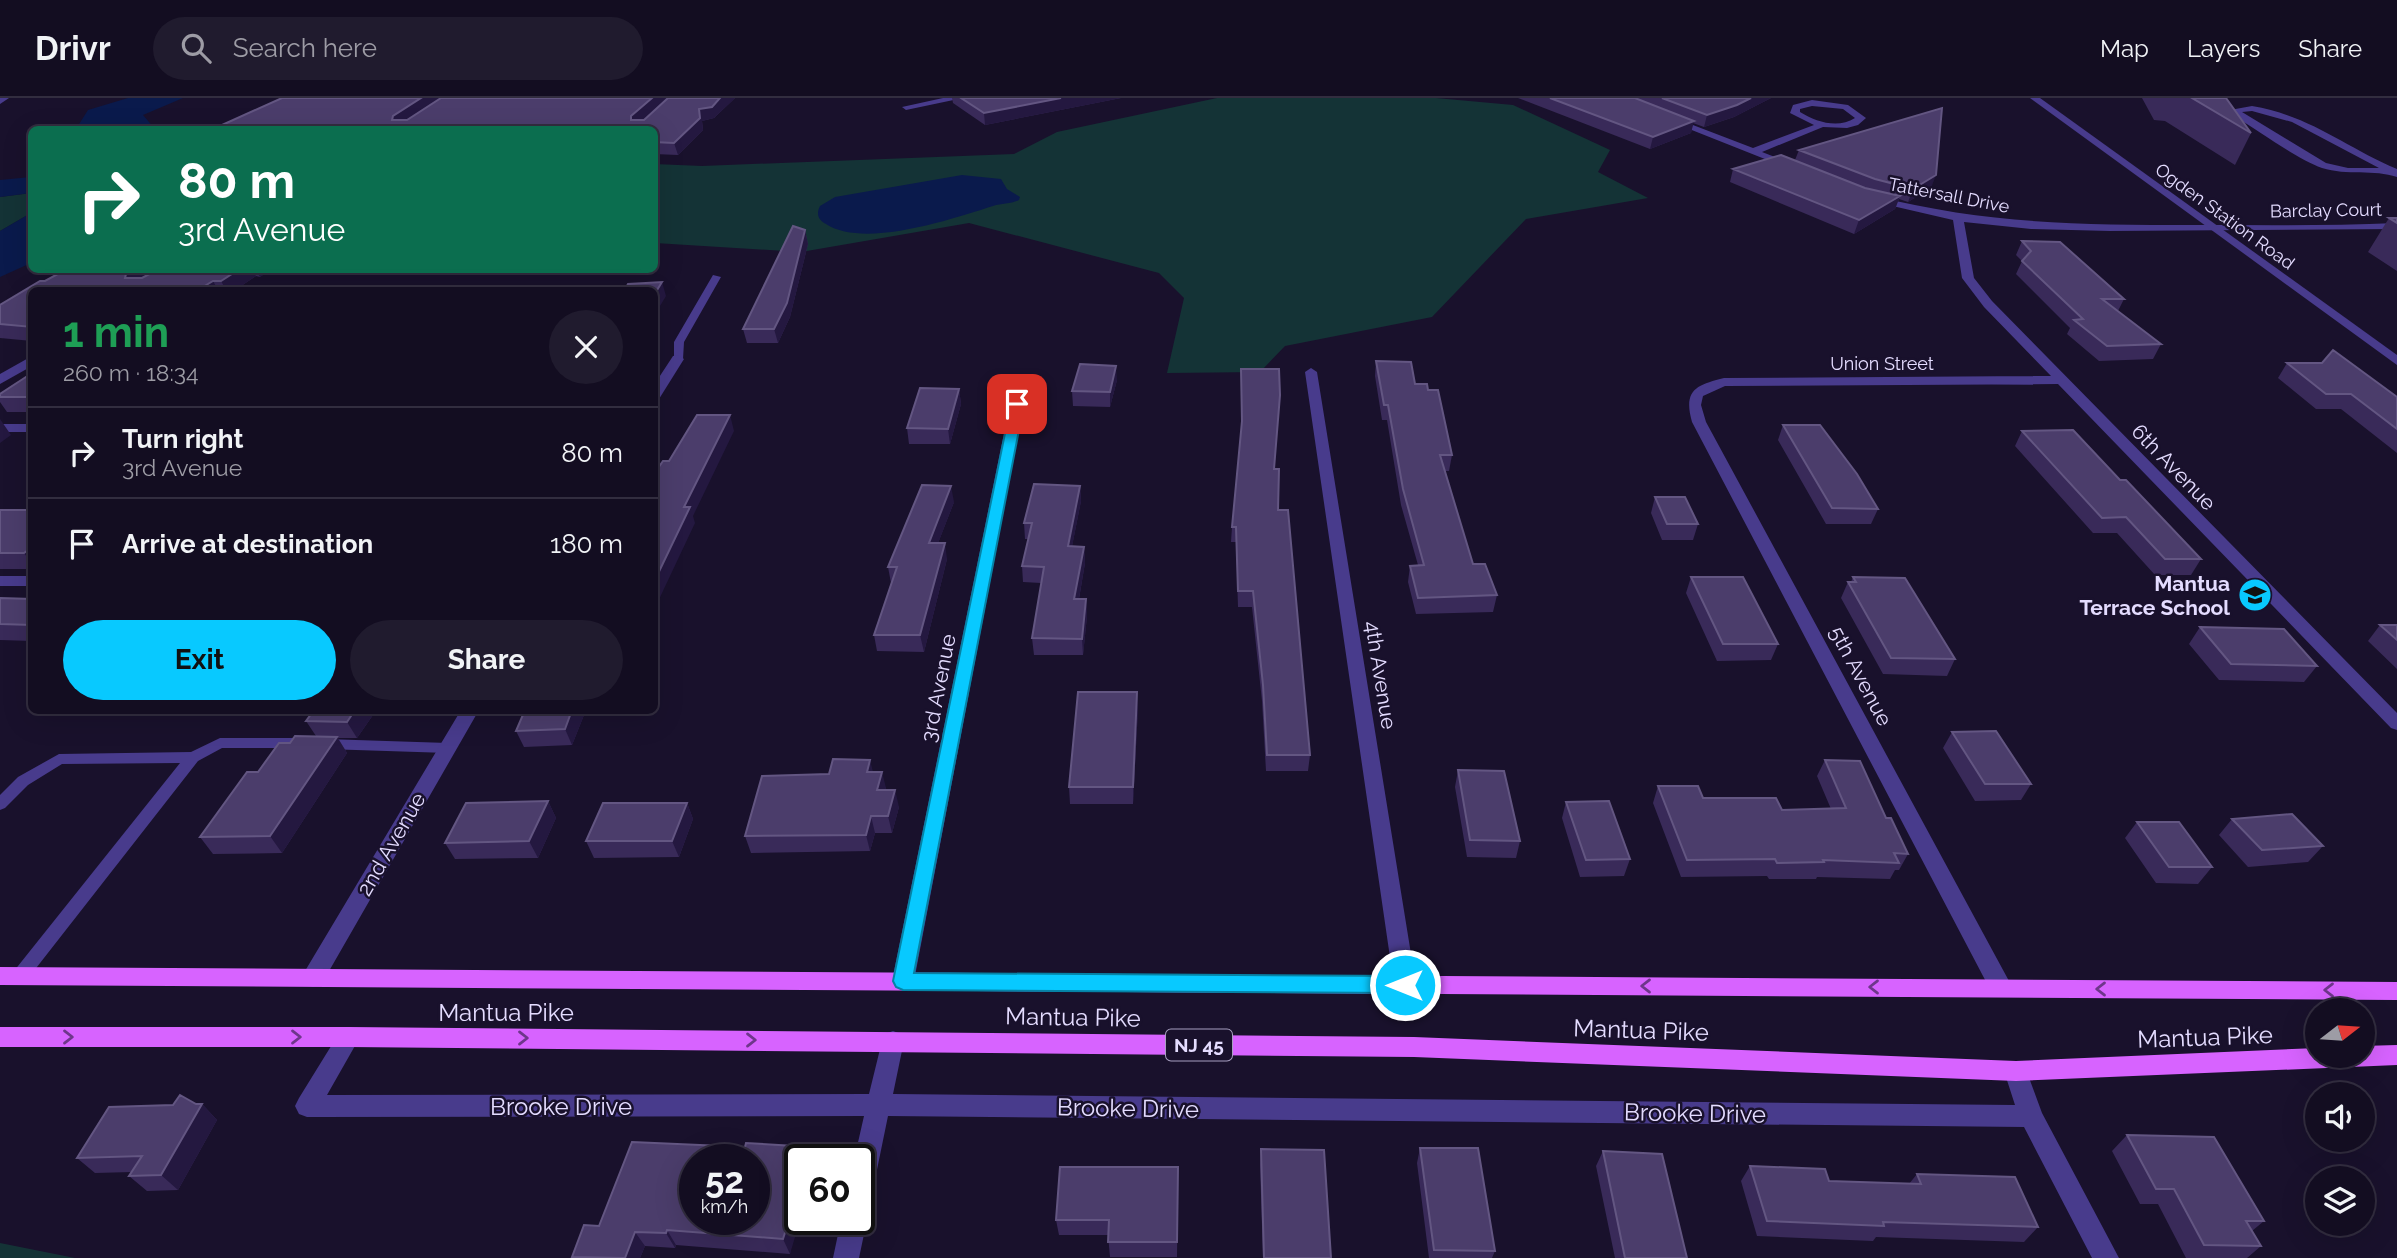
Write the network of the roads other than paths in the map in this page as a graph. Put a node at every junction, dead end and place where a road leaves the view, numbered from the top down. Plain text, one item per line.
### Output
1 (5, 98) edge
2 (959, 98) edge
3 (2034, 98) edge
4 (0, 101) edge
5 (906, 107) dead end
6 (1663, 117) edge
7 (1822, 124) junction
8 (1752, 152) junction
9 (1805, 172) edge
10 (2395, 173) edge
11 (1866, 196) edge
12 (1958, 219) junction
13 (2397, 226) edge
14 (2213, 228) junction
15 (716, 277) dead end
16 (678, 359) joint
17 (2397, 361) edge
18 (28, 362) edge
19 (1311, 372) dead end
20 (0, 380) edge
21 (2060, 380) junction
22 (1706, 387) joint
23 (658, 391) edge
24 (1017, 404) dead end
25 (0, 428) edge
26 (28, 428) edge
27 (0, 581) edge
28 (28, 581) edge
29 (468, 714) edge
30 (2397, 724) edge
31 (448, 748) junction
32 (193, 757) junction
33 (0, 804) edge
34 (10, 976) edge
35 (313, 978) junction
36 (903, 981) junction
37 (1405, 985) junction
38 (2001, 988) junction
39 (2397, 991) edge
40 (0, 1037) edge
41 (349, 1037) junction
42 (893, 1041) junction
43 (2397, 1055) edge
44 (2016, 1071) junction
45 (878, 1105) junction
46 (2031, 1116) junction
47 (870, 1144) edge
48 (851, 1235) edge
49 (846, 1258) edge
50 (2106, 1258) edge

1 - 4 street
2 - 5 street
3 - 14 street, Ogden Station Road
6 - 8 street
7 - 7 street
7 - 8 street
8 - 9 street
10 - 10 street, Barclay Court
11 - 12 street, Tattersall Drive
12 - 14 street, Tattersall Drive
12 - 21 street, 6th Avenue
13 - 14 street, Barclay Court
14 - 17 street, Ogden Station Road
15 - 16 lane
16 - 23 street
18 - 20 street
19 - 37 street, 4th Avenue
21 - 22 street, Union Street
21 - 30 street, 6th Avenue
22 - 38 street, 5th Avenue
24 - 36 street, 3rd Avenue
25 - 26 street
27 - 28 street
29 - 31 street, 2nd Avenue
31 - 32 lane
31 - 35 street, 2nd Avenue
32 - 33 lane
32 - 34 lane
34 - 35 main road, Mantua Pike
35 - 36 main road, Mantua Pike
36 - 37 main road, Mantua Pike
38 -> 37 main road, Mantua Pike
39 -> 38 main road, Mantua Pike
40 -> 41 main road, Mantua Pike / NJ 45
41 -> 42 main road, Mantua Pike / NJ 45
41 - 45 street, Brooke Drive
42 - 44 main road, Mantua Pike / NJ 45
42 - 45 street
43 - 44 main road, Mantua Pike / NJ 45
44 - 46 street
45 - 46 street, Brooke Drive
45 - 47 street
46 - 50 street
48 - 49 street

